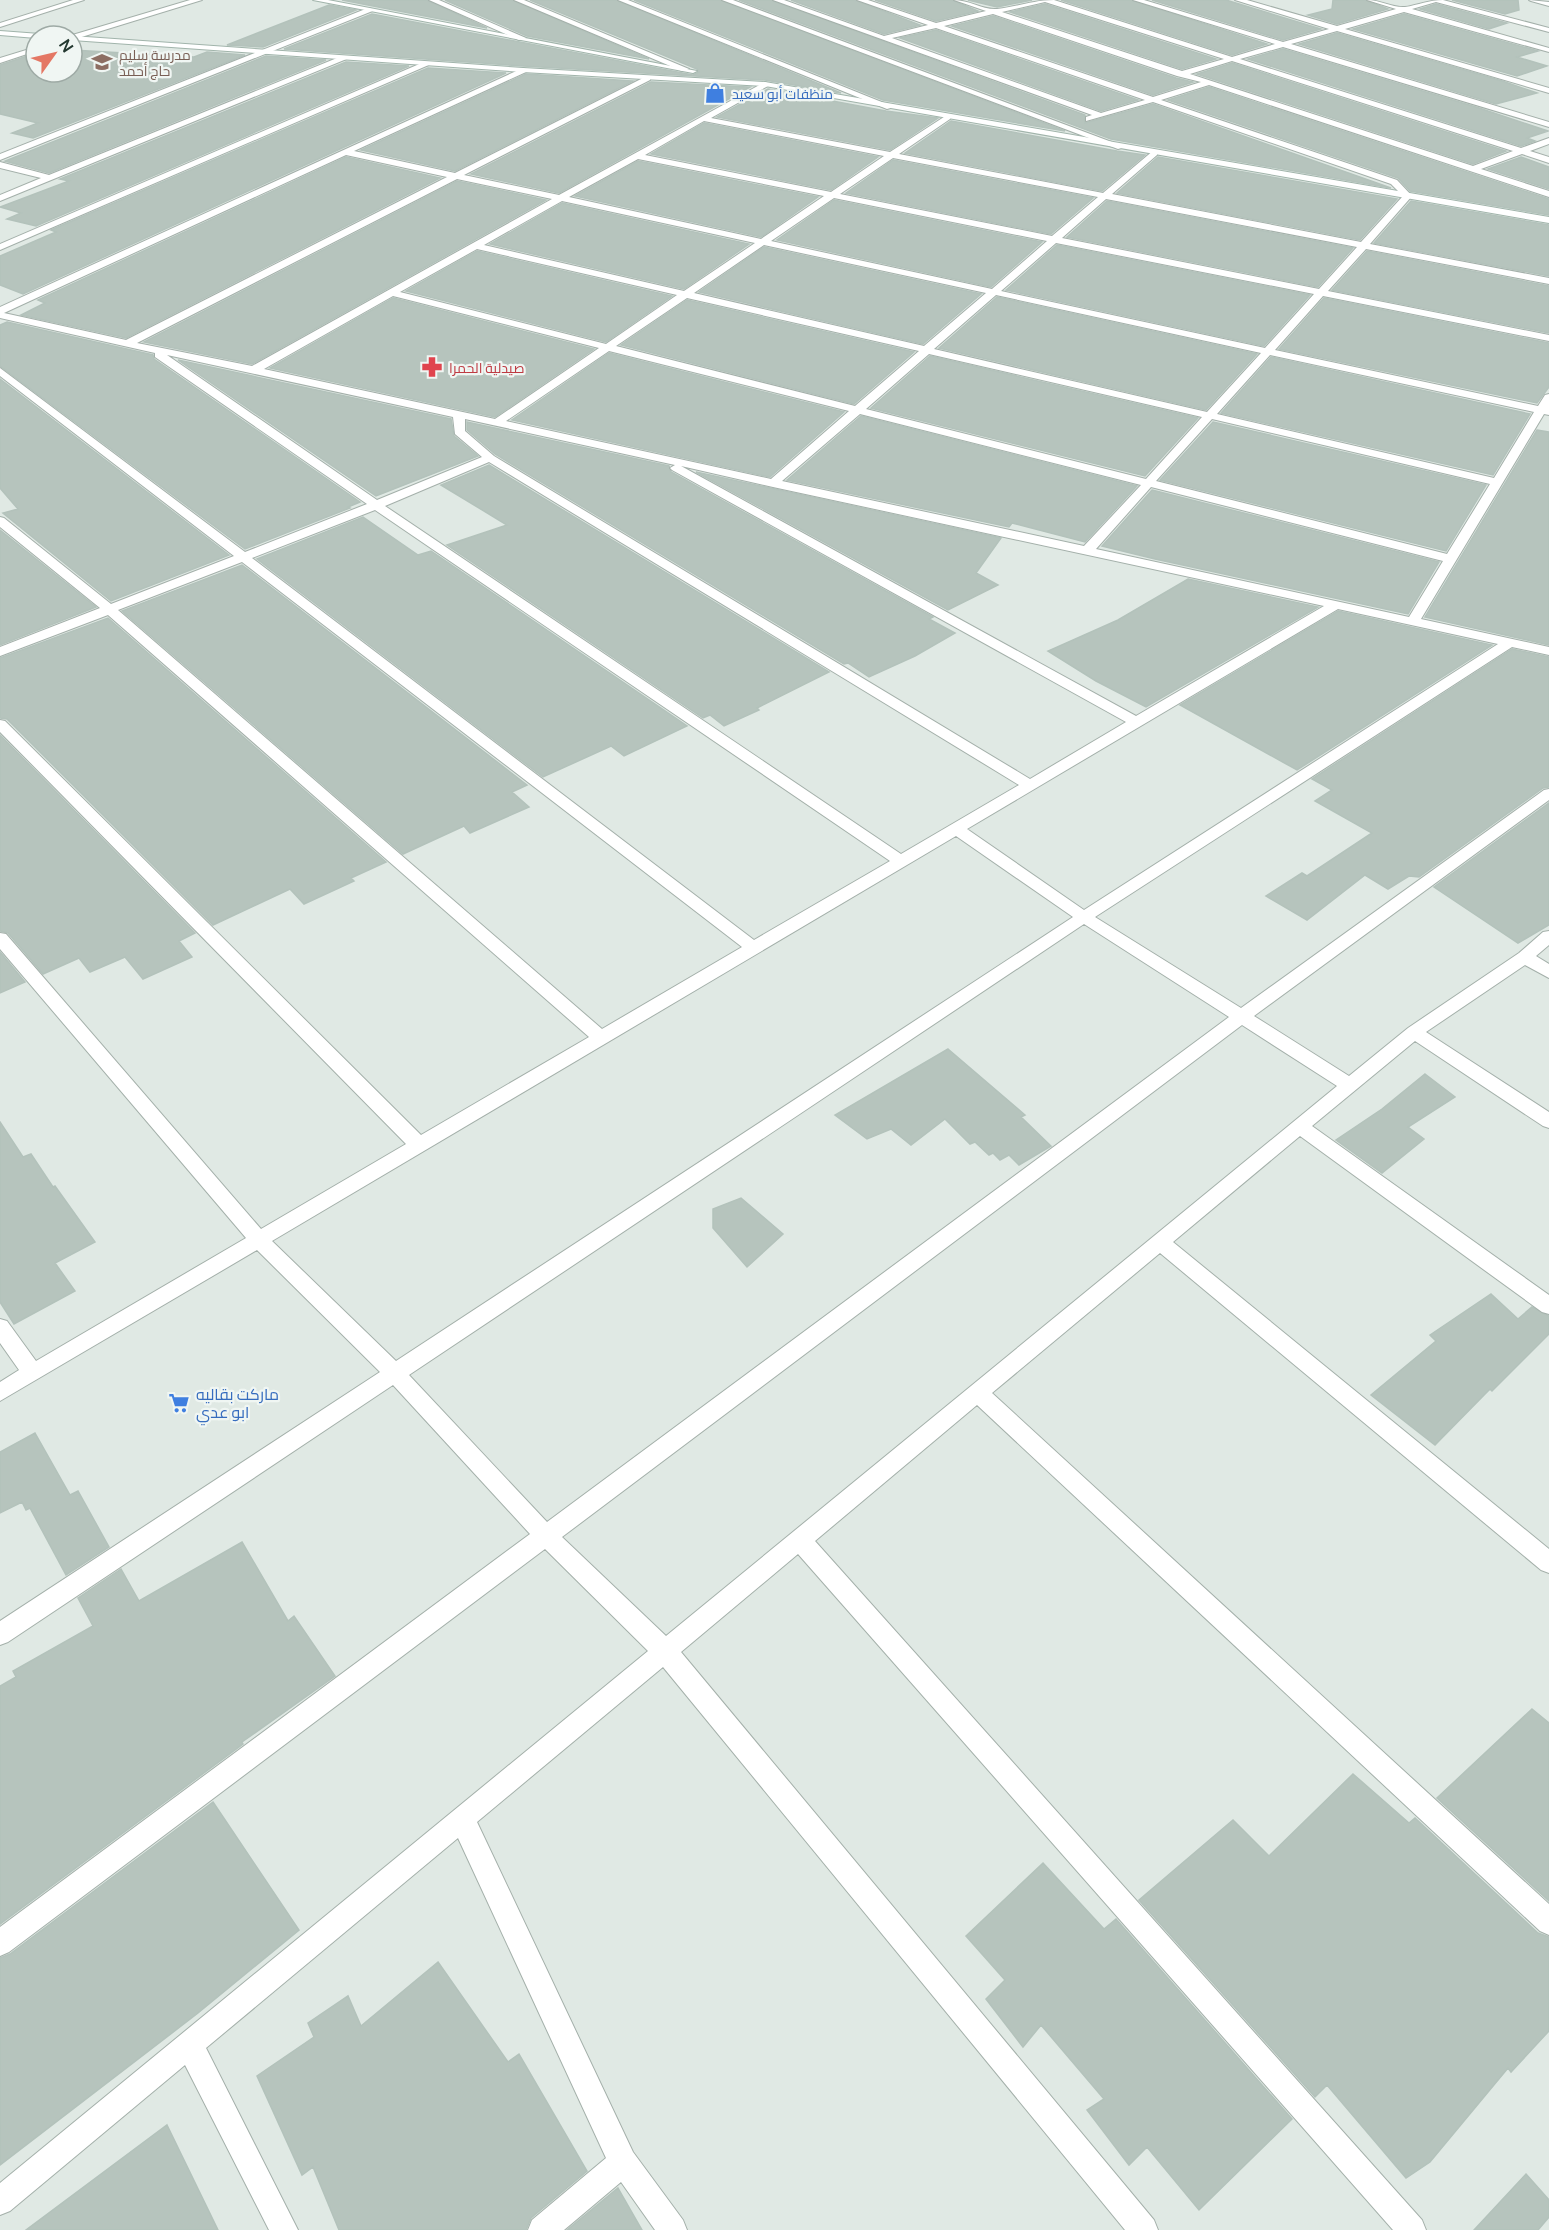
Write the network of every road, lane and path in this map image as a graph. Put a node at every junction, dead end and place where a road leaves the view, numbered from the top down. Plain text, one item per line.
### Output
1 (80, 0) edge
2 (198, 0) edge
3 (318, 0) edge
4 (433, 0) edge
5 (518, 0) edge
6 (622, 0) edge
7 (726, 0) edge
8 (777, 0) edge
9 (861, 0) edge
10 (958, 0) edge
11 (1045, 0) edge
12 (1137, 0) edge
13 (1239, 0) edge
14 (1371, 0) edge
15 (1436, 0) edge
16 (1533, 0) edge
17 (547, 2) dead end
18 (1549, 4) edge
19 (530, 5) junction
20 (371, 10) junction
21 (1405, 10) junction
22 (993, 12) junction
23 (0, 25) edge
24 (936, 26) junction
25 (1337, 29) junction
26 (1549, 30) edge
27 (0, 33) edge
28 (84, 34) edge
29 (24, 35) edge
30 (522, 38) junction
31 (883, 38) junction
32 (84, 39) edge
33 (1283, 44) junction
34 (1549, 50) edge
35 (265, 52) junction
36 (24, 53) edge
37 (345, 58) junction
38 (1234, 58) junction
39 (0, 61) edge
40 (427, 64) junction
41 (685, 69) junction
42 (523, 70) junction
43 (1180, 74) junction
44 (647, 78) junction
45 (1208, 83) junction
46 (765, 84) junction
47 (1549, 91) edge
48 (1153, 99) junction
49 (890, 107) junction
50 (1099, 115) junction
51 (947, 117) junction
52 (704, 119) junction
53 (1549, 125) edge
54 (1064, 126) junction
55 (1549, 141) edge
56 (1121, 147) junction
57 (1522, 151) junction
58 (346, 152) junction
59 (1154, 153) junction
60 (891, 155) junction
61 (637, 156) junction
62 (0, 157) edge
63 (1549, 160) edge
64 (0, 165) edge
65 (1473, 169) junction
66 (456, 176) junction
67 (50, 178) junction
68 (1549, 194) edge
69 (832, 195) junction
70 (1104, 196) junction
71 (1408, 196) junction
72 (0, 198) edge
73 (562, 198) junction
74 (1549, 220) edge
75 (1055, 239) junction
76 (763, 242) junction
77 (477, 246) junction
78 (1363, 246) junction
79 (0, 247) edge
80 (1549, 281) edge
81 (994, 292) junction
82 (1321, 292) junction
83 (392, 293) junction
84 (686, 294) junction
85 (0, 313) edge
86 (1549, 338) edge
87 (128, 343) junction
88 (607, 347) junction
89 (927, 350) junction
90 (153, 351) junction
91 (1268, 351) junction
92 (254, 370) junction
93 (0, 371) edge
94 (1549, 397) edge
95 (858, 410) junction
96 (1545, 412) edge
97 (459, 415) junction
98 (1210, 415) junction
99 (496, 423) junction
100 (490, 458) junction
101 (659, 458) junction
102 (1497, 482) junction
103 (773, 483) junction
104 (1149, 483) junction
105 (376, 506) junction
106 (0, 520) edge
107 (1088, 550) junction
108 (244, 556) junction
109 (1451, 559) junction
110 (1337, 604) junction
111 (108, 609) junction
112 (1413, 621) junction
113 (1510, 642) junction
114 (1549, 651) edge
115 (0, 652) edge
116 (1137, 722) junction
117 (0, 724) edge
118 (1030, 785) junction
119 (1549, 793) edge
120 (956, 829) junction
121 (901, 861) junction
122 (1084, 917) junction
123 (1549, 936) edge
124 (0, 938) edge
125 (753, 947) junction
126 (1525, 957) junction
127 (1549, 972) edge
128 (1242, 1016) junction
129 (1414, 1032) junction
130 (602, 1038) junction
131 (1350, 1085) junction
132 (1549, 1121) edge
133 (1300, 1127) junction
134 (420, 1145) junction
135 (259, 1240) junction
136 (1160, 1242) junction
137 (1549, 1306) edge
138 (0, 1327) edge
139 (33, 1373) junction
140 (394, 1373) junction
141 (0, 1392) edge
142 (978, 1393) junction
143 (546, 1536) junction
144 (800, 1540) junction
145 (1549, 1563) edge
146 (0, 1634) edge
147 (665, 1651) junction
148 (462, 1819) junction
149 (1549, 1922) edge
150 (0, 1943) edge
151 (189, 2044) junction
152 (623, 2162) junction
153 (0, 2200) edge
154 (284, 2230) edge
155 (542, 2230) edge
156 (673, 2230) edge
157 (1144, 2230) edge
158 (1412, 2230) edge

1 - 23 street
2 - 28 street
3 - 20 street
4 - 30 street
5 - 19 street
6 - 49 street
7 - 54 street
8 - 31 street
9 - 24 street
10 - 22 street
11 - 22 street
11 - 38 street
12 - 33 street
13 - 25 street
14 - 21 street
15 - 21 street
15 - 26 street
16 - 18 street
17 - 19 street
19 - 41 street
20 - 30 street
20 - 35 street
21 - 25 street
21 - 34 street
22 - 24 street
22 - 43 street
24 - 31 street
24 - 48 street
25 - 33 street
25 - 47 street
27 - 29 street
30 - 41 street
31 - 50 street
32 - 35 street
33 - 38 street
33 - 53 street
35 - 37 street
35 - 62 street
36 - 39 street
37 - 40 street
37 - 67 street
38 - 43 street
38 - 57 street
40 - 42 street
40 - 79 street
41 - 46 street
42 - 44 street
42 - 58 street
43 - 45 street
44 - 46 street
44 - 66 street
45 - 48 street
45 - 65 street
46 - 49 street
46 - 52 street
48 - 50 street
48 - 71 street
49 - 51 street
50 - 54 street
51 - 56 street
51 - 60 street
52 - 60 street
52 - 61 street
54 - 56 street
55 - 57 street
56 - 59 street
57 - 63 street
57 - 65 street
58 - 66 street
58 - 85 street
59 - 70 street
59 - 71 street
60 - 69 street
60 - 70 street
61 - 69 street
61 - 73 street
64 - 67 street
65 - 68 street
66 - 73 street
66 - 87 street
67 - 72 street
69 - 75 street
69 - 76 street
70 - 75 street
70 - 78 street
71 - 74 street
71 - 78 street
73 - 76 street
73 - 77 street
75 - 81 street
75 - 82 street
76 - 81 street
76 - 84 street
77 - 83 street
77 - 84 street
78 - 80 street
78 - 82 street
81 - 89 street
81 - 91 street
82 - 86 street
82 - 91 street
83 - 88 street
83 - 92 street
84 - 88 street
84 - 89 street
85 - 87 street
87 - 90 street
88 - 95 street
88 - 99 street
89 - 95 street
89 - 98 street
90 - 92 street
90 - 105 street
91 - 96 street
91 - 98 street
92 - 97 street
93 - 108 street
94 - 96 street
95 - 103 street
95 - 104 street
96 - 102 street
97 - 99 street
97 - 100 street
98 - 102 street
98 - 104 street
99 - 101 street
100 - 105 street
100 - 118 street
101 - 103 street
101 - 116 street
102 - 109 street
103 - 107 street
104 - 107 street
104 - 109 street
105 - 108 street
105 - 121 street
106 - 111 street
107 - 110 street
108 - 111 street
108 - 125 street
109 - 112 street
110 - 112 street
110 - 116 street
111 - 115 street
111 - 130 street
112 - 113 street
113 - 114 street
113 - 122 street
116 - 118 street
117 - 134 street
118 - 120 street
119 - 128 street
120 - 121 street
120 - 122 street
121 - 125 street
122 - 128 street
122 - 140 street
123 - 126 street
124 - 135 street
125 - 130 street
126 - 127 street
126 - 129 street
128 - 131 street
128 - 143 street
129 - 131 street
129 - 132 street
130 - 134 street
131 - 133 street
133 - 136 street
133 - 137 street
134 - 135 street
135 - 139 street
135 - 140 street
136 - 142 street
136 - 145 street
138 - 139 street
139 - 141 street
140 - 143 street
140 - 146 street
142 - 144 street
142 - 149 street
143 - 147 street
143 - 150 street
144 - 147 street
144 - 158 street
147 - 148 street
147 - 157 street
148 - 151 street
148 - 152 street
151 - 153 street
151 - 154 street
152 - 155 street
152 - 156 street

